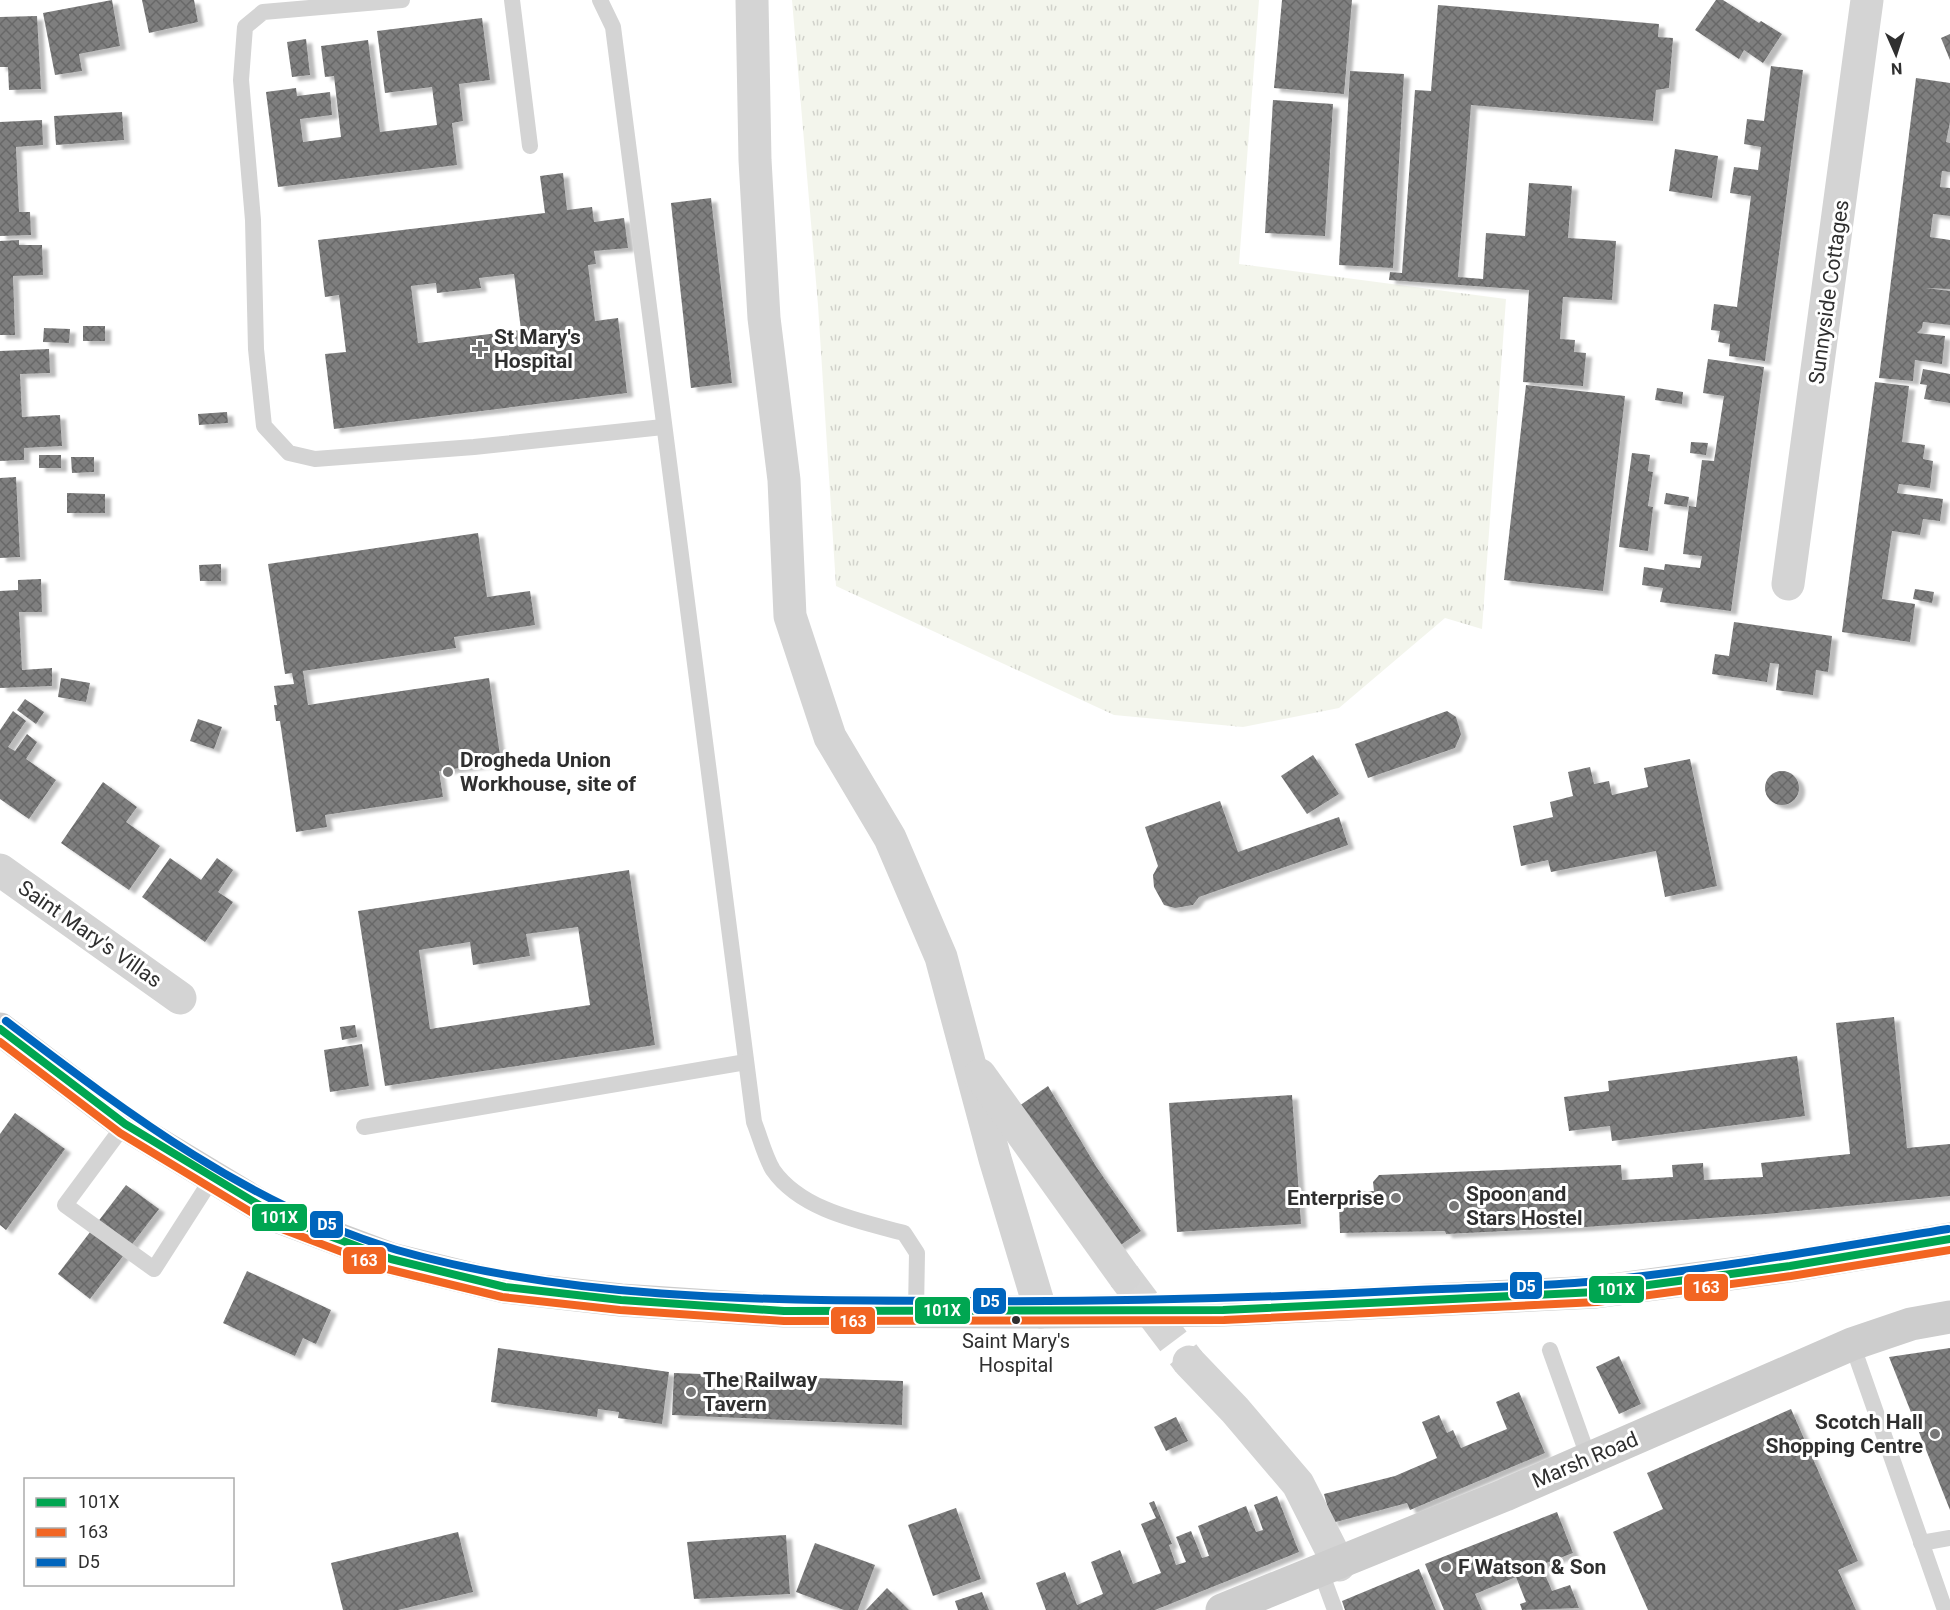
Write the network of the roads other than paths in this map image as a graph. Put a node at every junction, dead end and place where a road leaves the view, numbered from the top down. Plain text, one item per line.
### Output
1 (402, 0) edge
2 (512, 0) edge
3 (600, 0) edge
4 (752, 0) edge
5 (1867, 0) edge
6 (530, 146) dead end
7 (663, 427) junction
8 (1788, 584) dead end
9 (0, 870) edge
10 (180, 998) dead end
11 (0, 1029) edge
12 (968, 1058) junction
13 (746, 1062) junction
14 (125, 1124) junction
15 (364, 1127) dead end
16 (213, 1177) junction
17 (1949, 1243) edge
18 (1124, 1276) tunnel mouth
19 (915, 1311) junction
20 (1041, 1312) junction
21 (1950, 1317) edge
22 (1852, 1344) junction
23 (1550, 1350) dead end
24 (1189, 1362) tunnel mouth
25 (1588, 1459) junction
26 (1950, 1538) edge
27 (1921, 1543) junction
28 (1330, 1569) junction
29 (1222, 1610) edge
30 (1335, 1610) edge
31 (1945, 1610) edge

1 - 7 lane
2 - 6 lane
3 - 7 lane
4 - 12 street
5 - 8 street, Sunnyside Cottages
7 - 13 lane
9 - 10 street, Saint Mary's Villas
11 - 14 main road
12 - 18 street
12 - 20 street
13 - 15 lane
13 - 19 lane
14 - 16 main road
14 - 16 lane
16 - 19 main road
17 - 20 main road
19 - 20 main road
21 - 22 main road, Marsh Road
22 - 25 main road, Marsh Road
22 - 27 lane
23 - 25 lane
24 - 28 street
25 - 28 main road, Marsh Road
26 - 27 lane
27 - 31 lane
28 - 29 main road, Marsh Road
28 - 30 lane

